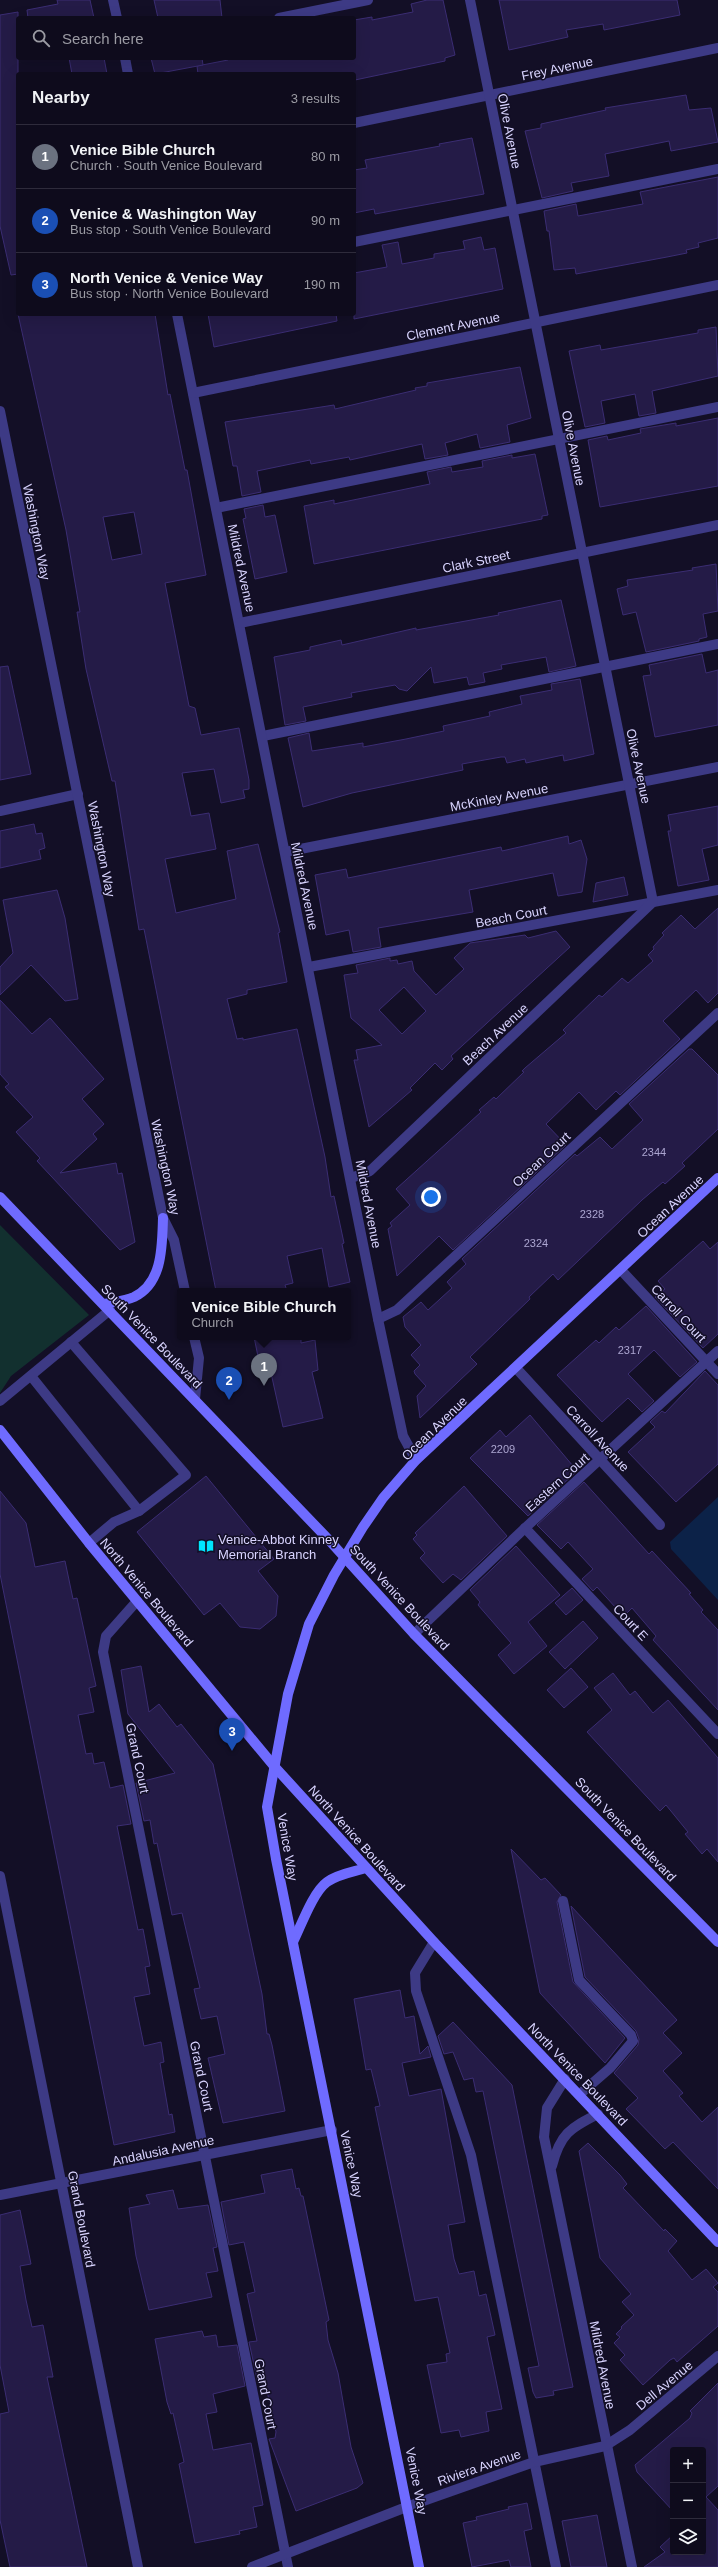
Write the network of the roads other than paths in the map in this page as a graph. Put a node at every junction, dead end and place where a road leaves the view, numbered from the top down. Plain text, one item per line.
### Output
1 (114, 0) edge
2 (368, 0) edge
3 (470, 0) edge
4 (117, 16) edge
5 (289, 16) edge
6 (718, 48) edge
7 (125, 60) edge
8 (128, 72) edge
9 (490, 96) junction
10 (356, 123) edge
11 (718, 169) edge
12 (513, 209) junction
13 (356, 242) edge
14 (718, 286) edge
15 (177, 316) edge
16 (536, 322) junction
17 (193, 394) junction
18 (718, 407) edge
19 (0, 411) edge
20 (559, 438) junction
21 (216, 508) junction
22 (718, 525) edge
23 (582, 552) junction
24 (240, 623) junction
25 (718, 644) edge
26 (605, 666) junction
27 (263, 736) junction
28 (718, 767) edge
29 (629, 785) junction
30 (78, 794) junction
31 (0, 811) edge
32 (285, 852) junction
33 (718, 890) edge
34 (653, 902) junction
35 (309, 967) junction
36 (718, 1013) edge
37 (351, 1178) junction
38 (718, 1178) edge
39 (0, 1197) edge
40 (163, 1218) junction
41 (621, 1270) junction
42 (183, 1288) edge
43 (107, 1307) junction
44 (378, 1319) junction
45 (195, 1340) edge
46 (71, 1342) junction
47 (718, 1351) edge
48 (706, 1362) junction
49 (516, 1368) junction
50 (718, 1374) edge
51 (31, 1376) junction
52 (195, 1399) junction
53 (0, 1401) edge
54 (0, 1430) edge
55 (11, 1445) junction
56 (0, 1446) edge
57 (416, 1460) junction
58 (600, 1460) junction
59 (139, 1511) junction
60 (660, 1525) dead end
61 (525, 1528) junction
62 (89, 1543) junction
63 (344, 1556) junction
64 (137, 1601) junction
65 (414, 1634) junction
66 (718, 1734) edge
67 (274, 1766) junction
68 (366, 1868) junction
69 (0, 1876) edge
70 (563, 1900) dead end
71 (293, 1942) junction
72 (434, 1942) junction
73 (718, 1942) edge
74 (565, 2080) junction
75 (580, 2094) junction
76 (598, 2114) junction
77 (332, 2130) junction
78 (205, 2154) junction
79 (552, 2168) junction
80 (62, 2184) junction
81 (0, 2195) edge
82 (718, 2242) edge
83 (718, 2356) edge
84 (605, 2446) junction
85 (534, 2462) junction
86 (408, 2506) junction
87 (285, 2554) junction
88 (138, 2567) edge
89 (252, 2567) edge
90 (288, 2567) edge
91 (419, 2567) edge
92 (556, 2567) edge
93 (632, 2567) edge

1 - 4 street
2 - 5 street
3 - 9 street, Olive Avenue
6 - 9 street, Frey Avenue
7 - 8 street
9 - 10 street, Frey Avenue
9 - 12 street, Olive Avenue
11 - 12 street
12 - 13 street
12 - 16 street, Olive Avenue
14 - 16 street, Clement Avenue
15 - 17 street, Mildred Avenue
16 - 17 street, Clement Avenue
16 - 20 street, Olive Avenue
17 - 21 street, Mildred Avenue
18 - 20 street
19 - 30 street, Washington Way
20 - 21 street
20 - 23 street, Olive Avenue
21 - 24 street, Mildred Avenue
22 - 23 street, Clark Street
23 - 24 street, Clark Street
23 - 26 street, Olive Avenue
24 - 27 street, Mildred Avenue
25 - 26 street
26 - 27 street
26 - 29 street, Olive Avenue
27 - 32 street, Mildred Avenue
28 - 29 street, McKinley Avenue
29 - 32 street, McKinley Avenue
29 - 34 street, Olive Avenue
30 - 31 street
30 - 40 street, Washington Way
32 - 35 street, Mildred Avenue
33 - 34 street, Beach Court
34 - 35 street, Beach Court
34 - 37 street, Beach Avenue
35 - 37 street, Mildred Avenue
36 - 44 street, Ocean Court
37 - 44 street, Mildred Avenue
38 - 41 main road, Ocean Avenue
39 - 43 main road, South Venice Boulevard
40 - 42 street, Washington Way
40 - 43 main road
41 - 48 street, Carroll Court
41 - 49 main road, Ocean Avenue
43 - 46 street
43 - 52 main road, South Venice Boulevard
44 - 57 street, Mildred Avenue
45 - 52 street
46 - 51 street
46 - 59 street
47 - 48 street, Eastern Court
48 - 50 street, Carroll Court
48 - 58 street, Eastern Court
49 - 57 main road, Ocean Avenue
49 - 58 street, Carroll Avenue
51 - 53 street
51 - 59 street
52 - 63 main road, South Venice Boulevard
54 - 55 main road, North Venice Boulevard
55 - 56 main road
55 - 62 main road, North Venice Boulevard
57 - 63 main road, Ocean Avenue
58 - 60 street, Carroll Avenue
58 - 61 street, Eastern Court
59 - 62 street
61 - 65 street, Eastern Court
61 - 66 street, Court E
62 - 64 main road, North Venice Boulevard
63 - 65 main road, South Venice Boulevard
63 - 67 main road, Ocean Avenue
64 - 67 main road, North Venice Boulevard
64 - 78 street, Grand Court
65 - 73 main road, South Venice Boulevard
67 - 68 main road, North Venice Boulevard
67 - 71 main road, Venice Way
68 - 71 main road
68 - 72 main road, North Venice Boulevard
69 - 80 street, Grand Boulevard
70 - 75 street
71 - 77 main road, Venice Way
72 - 74 main road, North Venice Boulevard
72 - 85 street
74 - 75 main road, North Venice Boulevard
74 - 79 street, Mildred Avenue
75 - 76 main road, North Venice Boulevard
76 - 79 street, Mildred Avenue
76 - 82 main road, North Venice Boulevard
77 - 78 street, Andalusia Avenue
77 - 86 main road, Venice Way
78 - 80 street, Andalusia Avenue
78 - 87 street, Grand Court
79 - 84 street, Mildred Avenue
80 - 81 street, Andalusia Avenue
80 - 88 street, Grand Boulevard
83 - 84 street, Dell Avenue
84 - 85 street, Riviera Avenue
84 - 93 street, Mildred Avenue
85 - 86 street, Riviera Avenue
85 - 92 street
86 - 87 street, Riviera Avenue
86 - 91 main road, Venice Way
87 - 89 street, Riviera Avenue
87 - 90 street, Grand Court

